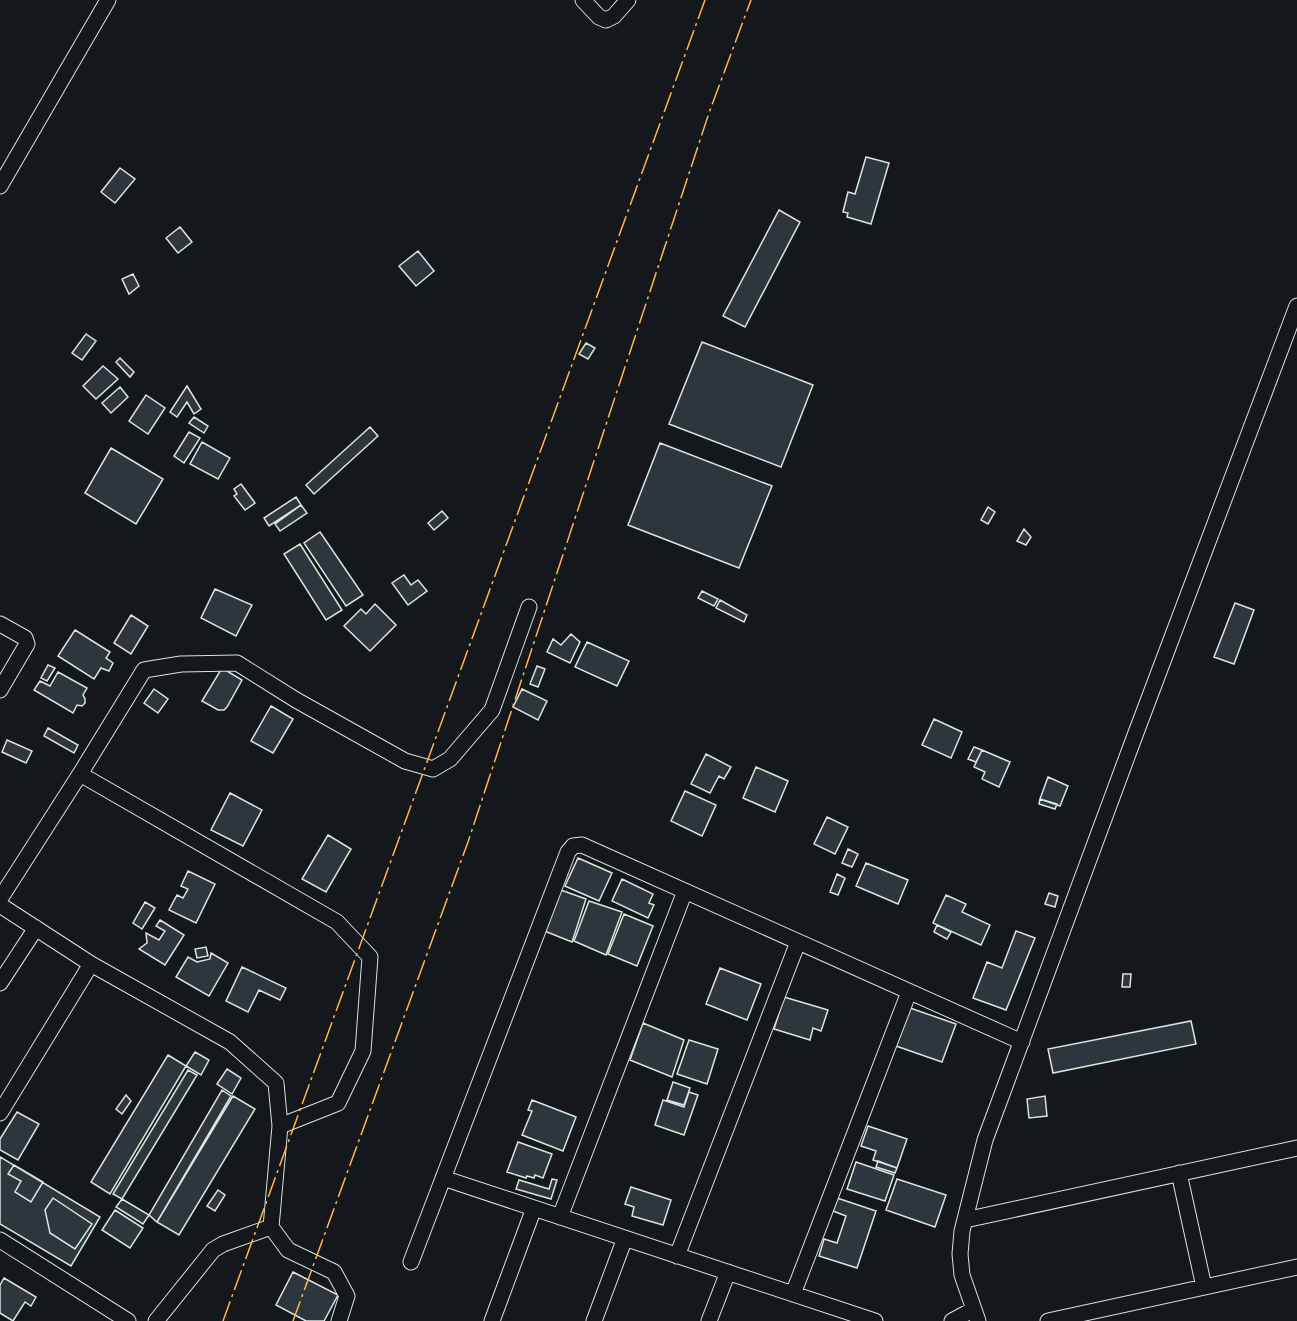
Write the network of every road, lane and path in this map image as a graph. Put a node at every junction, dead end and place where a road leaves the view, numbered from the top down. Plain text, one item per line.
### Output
1 (108, 0) edge
2 (583, 0) edge
3 (628, 0) edge
4 (0, 186) edge
5 (1297, 306) edge
6 (529, 607) dead end
7 (0, 624) edge
8 (0, 690) edge
9 (80, 774) junction
10 (685, 891) junction
11 (0, 899) edge
12 (0, 905) edge
13 (36, 928) junction
14 (798, 942) junction
15 (91, 964) junction
16 (0, 983) edge
17 (909, 992) junction
18 (1022, 1042) junction
19 (0, 1113) edge
20 (280, 1126) junction
21 (1297, 1148) edge
22 (1179, 1173) junction
23 (443, 1178) junction
24 (534, 1208) junction
25 (560, 1217) junction
26 (965, 1220) junction
27 (272, 1227) junction
28 (625, 1238) junction
29 (0, 1240) edge
30 (678, 1256) junction
31 (411, 1262) dead end
32 (1297, 1267) edge
33 (728, 1272) junction
34 (1204, 1287) junction
35 (793, 1294) junction
36 (976, 1315) edge
37 (128, 1321) edge
38 (156, 1321) edge
39 (339, 1321) edge
40 (492, 1321) edge
41 (594, 1321) edge
42 (709, 1321) edge
43 (875, 1321) edge
44 (952, 1321) edge
45 (1048, 1321) edge

1 - 4 street
2 - 3 street
5 - 18 street
6 - 9 street
7 - 8 street
9 - 11 street
9 - 20 street
10 - 14 street
10 - 23 street
10 - 25 street
12 - 13 street
13 - 15 street
13 - 16 street
14 - 17 street
14 - 30 street
15 - 19 street
15 - 20 street
17 - 18 street
17 - 35 street
18 - 26 street
20 - 27 street
21 - 22 street
22 - 26 street
22 - 34 street
23 - 24 street
23 - 31 street
24 - 25 street
24 - 40 street
25 - 28 street
26 - 36 street
27 - 38 street
27 - 39 street
28 - 30 street
28 - 41 street
29 - 37 street
30 - 33 street
32 - 34 street
33 - 35 street
33 - 42 street
34 - 45 street
35 - 43 street
36 - 44 street

